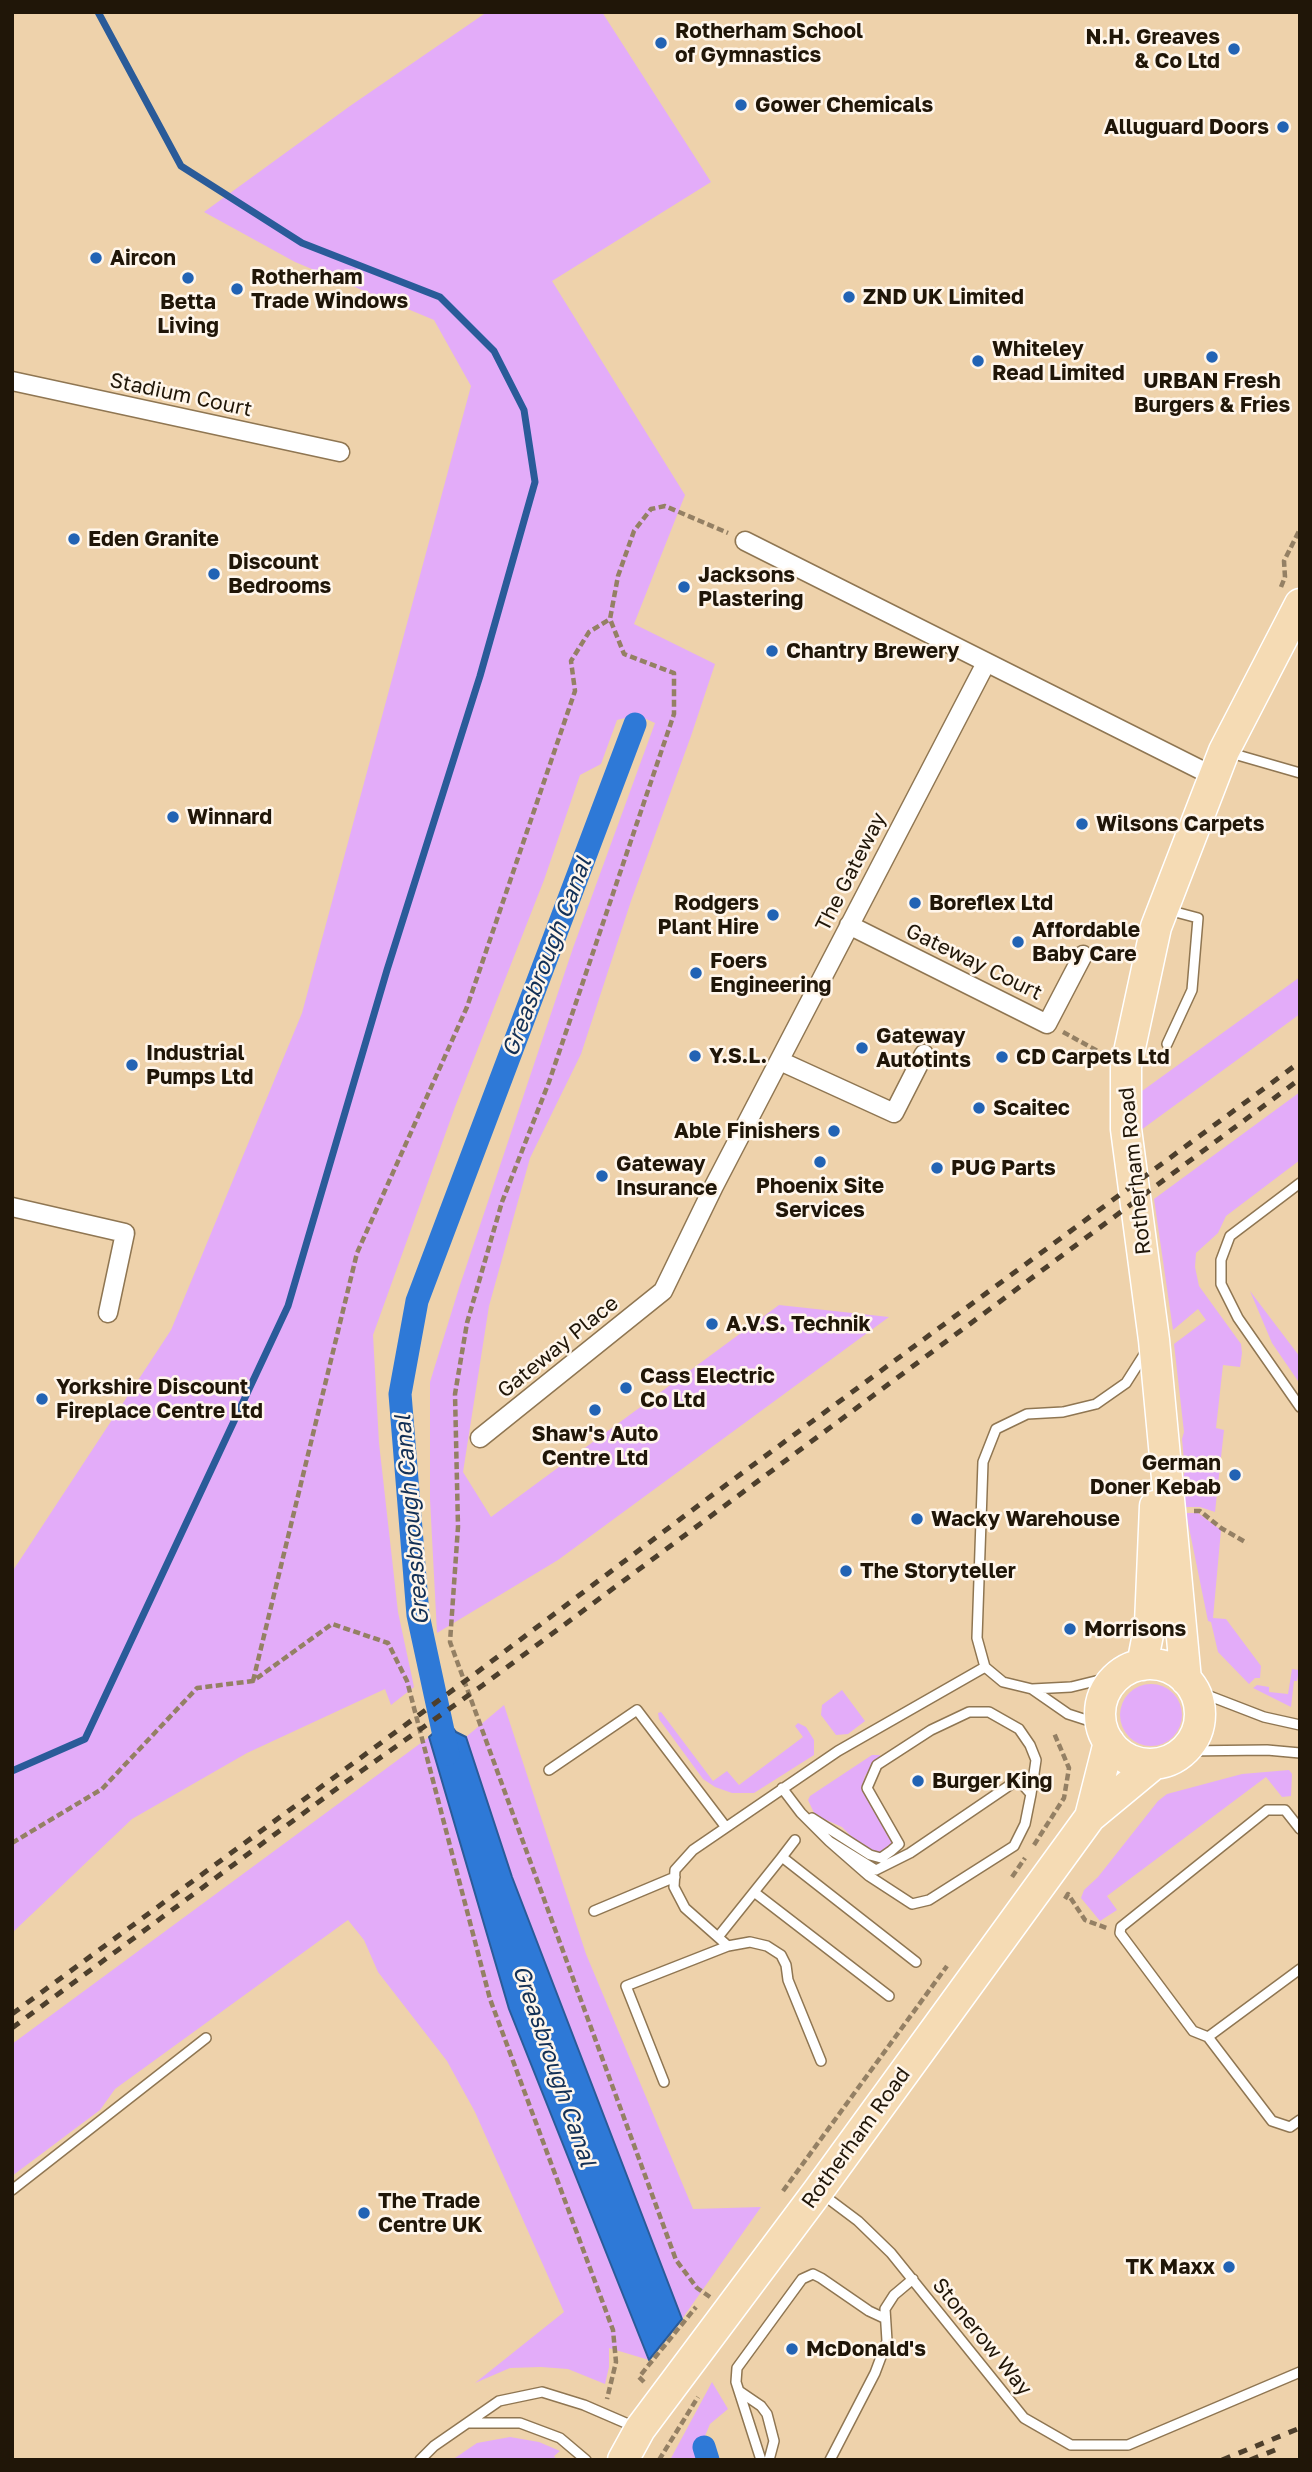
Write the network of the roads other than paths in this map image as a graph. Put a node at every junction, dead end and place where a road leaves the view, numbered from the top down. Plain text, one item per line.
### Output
1 (12, 381) edge
2 (340, 452) dead end
3 (745, 541) road end
4 (1300, 604) edge
5 (986, 663) junction
6 (1218, 764) junction
7 (1300, 773) edge
8 (1163, 908) junction
9 (849, 925) junction
10 (1083, 955) dead end
11 (1167, 1044) dead end
12 (924, 1054) dead end
13 (780, 1061) junction
14 (1300, 1183) edge
15 (12, 1207) edge
16 (663, 1291) joint
17 (108, 1313) dead end
18 (1154, 1340) junction
19 (1160, 1394) junction
20 (1300, 1408) edge
21 (480, 1438) dead end
22 (985, 1667) junction
23 (1131, 1670) junction
24 (1190, 1685) junction
25 (1032, 1689) junction
26 (1300, 1725) edge
27 (1105, 1733) junction
28 (1185, 1751) junction
29 (1300, 1753) edge
30 (1154, 1764) junction
31 (549, 1770) dead end
32 (782, 1788) junction
33 (1031, 1794) junction
34 (801, 1812) junction
35 (1090, 1817) junction
36 (1298, 1825) edge
37 (725, 1826) junction
38 (795, 1840) dead end
39 (829, 1841) junction
40 (782, 1857) junction
41 (675, 1877) junction
42 (754, 1892) junction
43 (594, 1911) dead end
44 (718, 1937) junction
45 (727, 1946) junction
46 (916, 1962) dead end
47 (1300, 1969) edge
48 (889, 1996) dead end
49 (1208, 2037) junction
50 (206, 2038) dead end
51 (821, 2061) dead end
52 (664, 2082) dead end
53 (1300, 2120) edge
54 (12, 2190) edge
55 (818, 2190) junction
56 (913, 2279) junction
57 (884, 2318) junction
58 (1300, 2372) edge
59 (739, 2391) junction
60 (468, 2423) junction
61 (644, 2423) junction
62 (420, 2460) edge
63 (586, 2460) edge
64 (623, 2460) edge
65 (761, 2460) edge
66 (769, 2460) edge
67 (830, 2460) edge

1 - 2 street, Stadium Court
3 - 5 street
4 - 6 main road, Rotherham Road
5 - 6 street
5 - 9 street, The Gateway
6 - 7 lane
6 - 8 main road, Rotherham Road
8 - 11 lane
8 - 18 main road, Rotherham Road
9 - 10 street, Gateway Court
9 - 13 street, The Gateway
12 - 13 street
13 - 16 street, The Gateway
14 - 20 lane
15 - 17 street
16 - 21 street, Gateway Place
18 - 19 main road, Rotherham Road
18 - 22 lane
19 - 23 main road, Rotherham Road
19 - 24 main road, Rotherham Road
22 - 25 lane
22 - 32 lane
23 - 24 main road
23 - 25 lane
23 - 27 main road, Rotherham Road
24 - 26 lane
24 - 28 main road, Rotherham Road
25 - 27 lane
27 - 30 main road
27 - 35 main road, Rotherham Road
28 - 29 lane
28 - 30 main road, Rotherham Road
30 - 35 main road, Rotherham Road
31 - 37 lane
32 - 34 lane
32 - 37 lane
33 - 34 lane
33 - 39 lane
33 - 39 lane
34 - 39 lane
35 - 55 main road, Rotherham Road
36 - 49 lane
37 - 41 lane
38 - 40 lane
40 - 42 lane
40 - 46 lane
41 - 43 lane
41 - 44 lane
42 - 44 lane
42 - 48 lane
44 - 45 lane
45 - 51 lane
45 - 52 lane
47 - 49 lane
49 - 53 lane
50 - 54 lane
55 - 56 lane, Stonerow Way
55 - 61 main road, Rotherham Road
56 - 57 lane
56 - 58 lane, Stonerow Way
57 - 59 lane
57 - 67 lane
59 - 65 lane
59 - 66 lane
60 - 61 lane
60 - 62 lane
60 - 63 lane
61 - 64 main road, Rotherham Road

